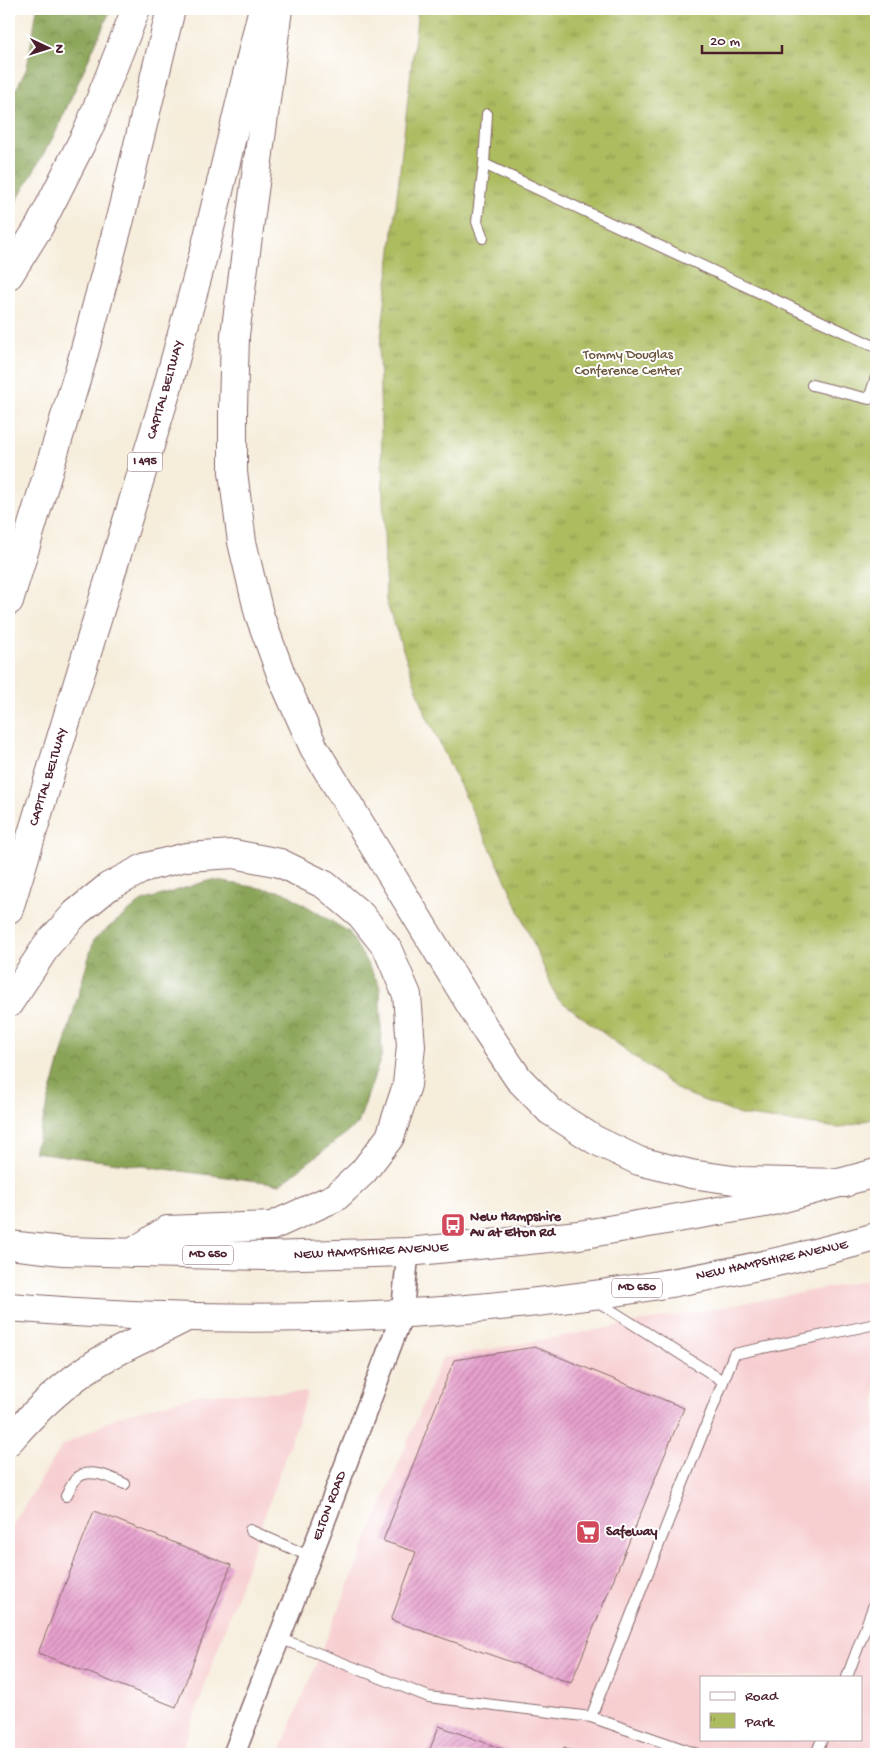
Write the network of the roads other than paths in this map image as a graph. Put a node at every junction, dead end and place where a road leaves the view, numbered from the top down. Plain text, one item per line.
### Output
1 (136, 9) edge
2 (171, 9) edge
3 (262, 9) edge
4 (278, 9) edge
5 (487, 114) dead end
6 (484, 164) junction
7 (483, 238) dead end
8 (9, 275) edge
9 (876, 347) edge
10 (876, 377) edge
11 (812, 384) dead end
12 (9, 601) edge
13 (9, 909) edge
14 (9, 1003) edge
15 (876, 1173) edge
16 (844, 1183) junction
17 (873, 1241) edge
18 (9, 1245) edge
19 (408, 1252) junction
20 (132, 1253) junction
21 (590, 1296) junction
22 (9, 1307) edge
23 (402, 1314) junction
24 (187, 1317) junction
25 (876, 1324) edge
26 (723, 1381) junction
27 (9, 1440) edge
28 (125, 1484) dead end
29 (66, 1496) dead end
30 (250, 1530) dead end
31 (311, 1557) junction
32 (876, 1599) edge
33 (279, 1638) junction
34 (847, 1676) edge
35 (591, 1717) junction
36 (822, 1740) edge
37 (234, 1754) edge
38 (697, 1754) edge
39 (816, 1754) edge

1 - 8 main road
2 - 12 main road
3 - 13 main road, CAPITAL BELTWAY / I 495
4 - 16 main road
5 - 6 lane
6 - 7 lane
6 - 9 lane
10 - 11 lane
14 - 20 main road
15 - 16 main road, NEW HAMPSHIRE AVENUE / MD 650
16 - 19 main road, NEW HAMPSHIRE AVENUE / MD 650
17 - 21 main road, NEW HAMPSHIRE AVENUE / MD 650
18 - 20 main road, NEW HAMPSHIRE AVENUE / MD 650
19 - 20 main road, NEW HAMPSHIRE AVENUE / MD 650
19 - 23 street, ELTON ROAD
21 - 23 main road, NEW HAMPSHIRE AVENUE / MD 650
21 - 26 lane
22 - 24 main road, NEW HAMPSHIRE AVENUE / MD 650
23 - 24 main road, NEW HAMPSHIRE AVENUE / MD 650
23 - 31 street, ELTON ROAD
24 - 27 main road
25 - 26 lane
26 - 35 lane
28 - 29 lane
30 - 31 lane
31 - 33 street, ELTON ROAD
32 - 34 lane
33 - 35 lane
33 - 37 street, ELTON ROAD
35 - 38 lane
36 - 39 lane

